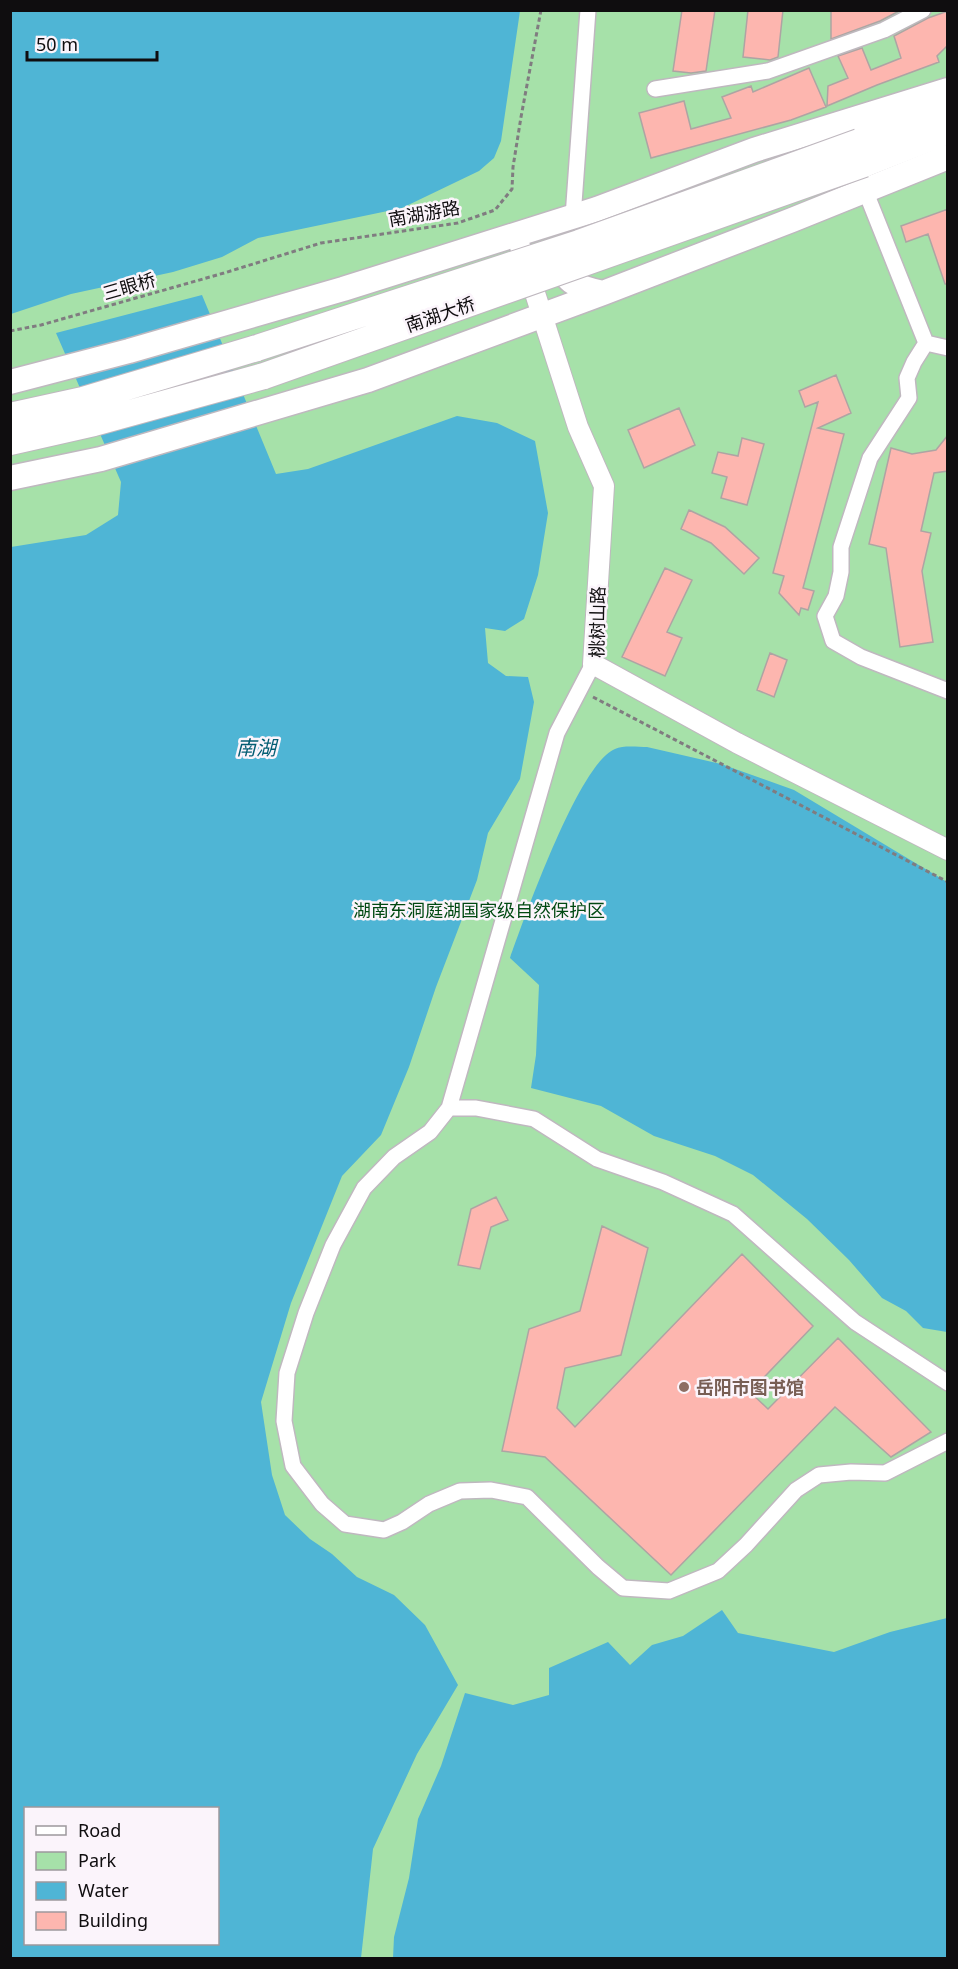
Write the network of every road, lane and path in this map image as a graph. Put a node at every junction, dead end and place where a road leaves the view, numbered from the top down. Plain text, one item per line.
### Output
1 (541, 10) edge
2 (588, 10) edge
3 (923, 10) edge
4 (655, 89) dead end
5 (948, 90) edge
6 (948, 108) edge
7 (948, 131) edge
8 (862, 153) junction
9 (948, 157) edge
10 (865, 190) junction
11 (573, 217) junction
12 (516, 234) junction
13 (225, 273) joint
14 (603, 293) junction
15 (543, 316) junction
16 (10, 331) edge
17 (926, 343) junction
18 (948, 348) edge
19 (10, 382) edge
20 (10, 416) edge
21 (10, 442) edge
22 (10, 478) edge
23 (593, 664) junction
24 (580, 690) junction
25 (948, 691) edge
26 (948, 850) edge
27 (948, 882) edge
28 (449, 1108) junction
29 (948, 1383) edge
30 (948, 1441) edge

1 - 13 path, 南湖游路
2 - 11 street
3 - 4 street
5 - 11 main road
6 - 8 highway
7 - 8 highway
8 - 20 highway, 南湖大桥, bridge
8 - 21 highway, 南湖大桥, bridge
9 - 10 main road
10 - 14 main road
10 - 17 street
11 - 12 main road
11 - 14 main road
12 - 15 street, 桃树山路
12 - 19 main road
13 - 16 path, 三眼桥
14 - 15 main road
15 - 22 main road
15 - 23 street, 桃树山路
17 - 18 street
17 - 25 street
23 - 24 street
23 - 26 street, 桃树山路
24 - 27 path
24 - 28 street
28 - 29 street
28 - 30 street

